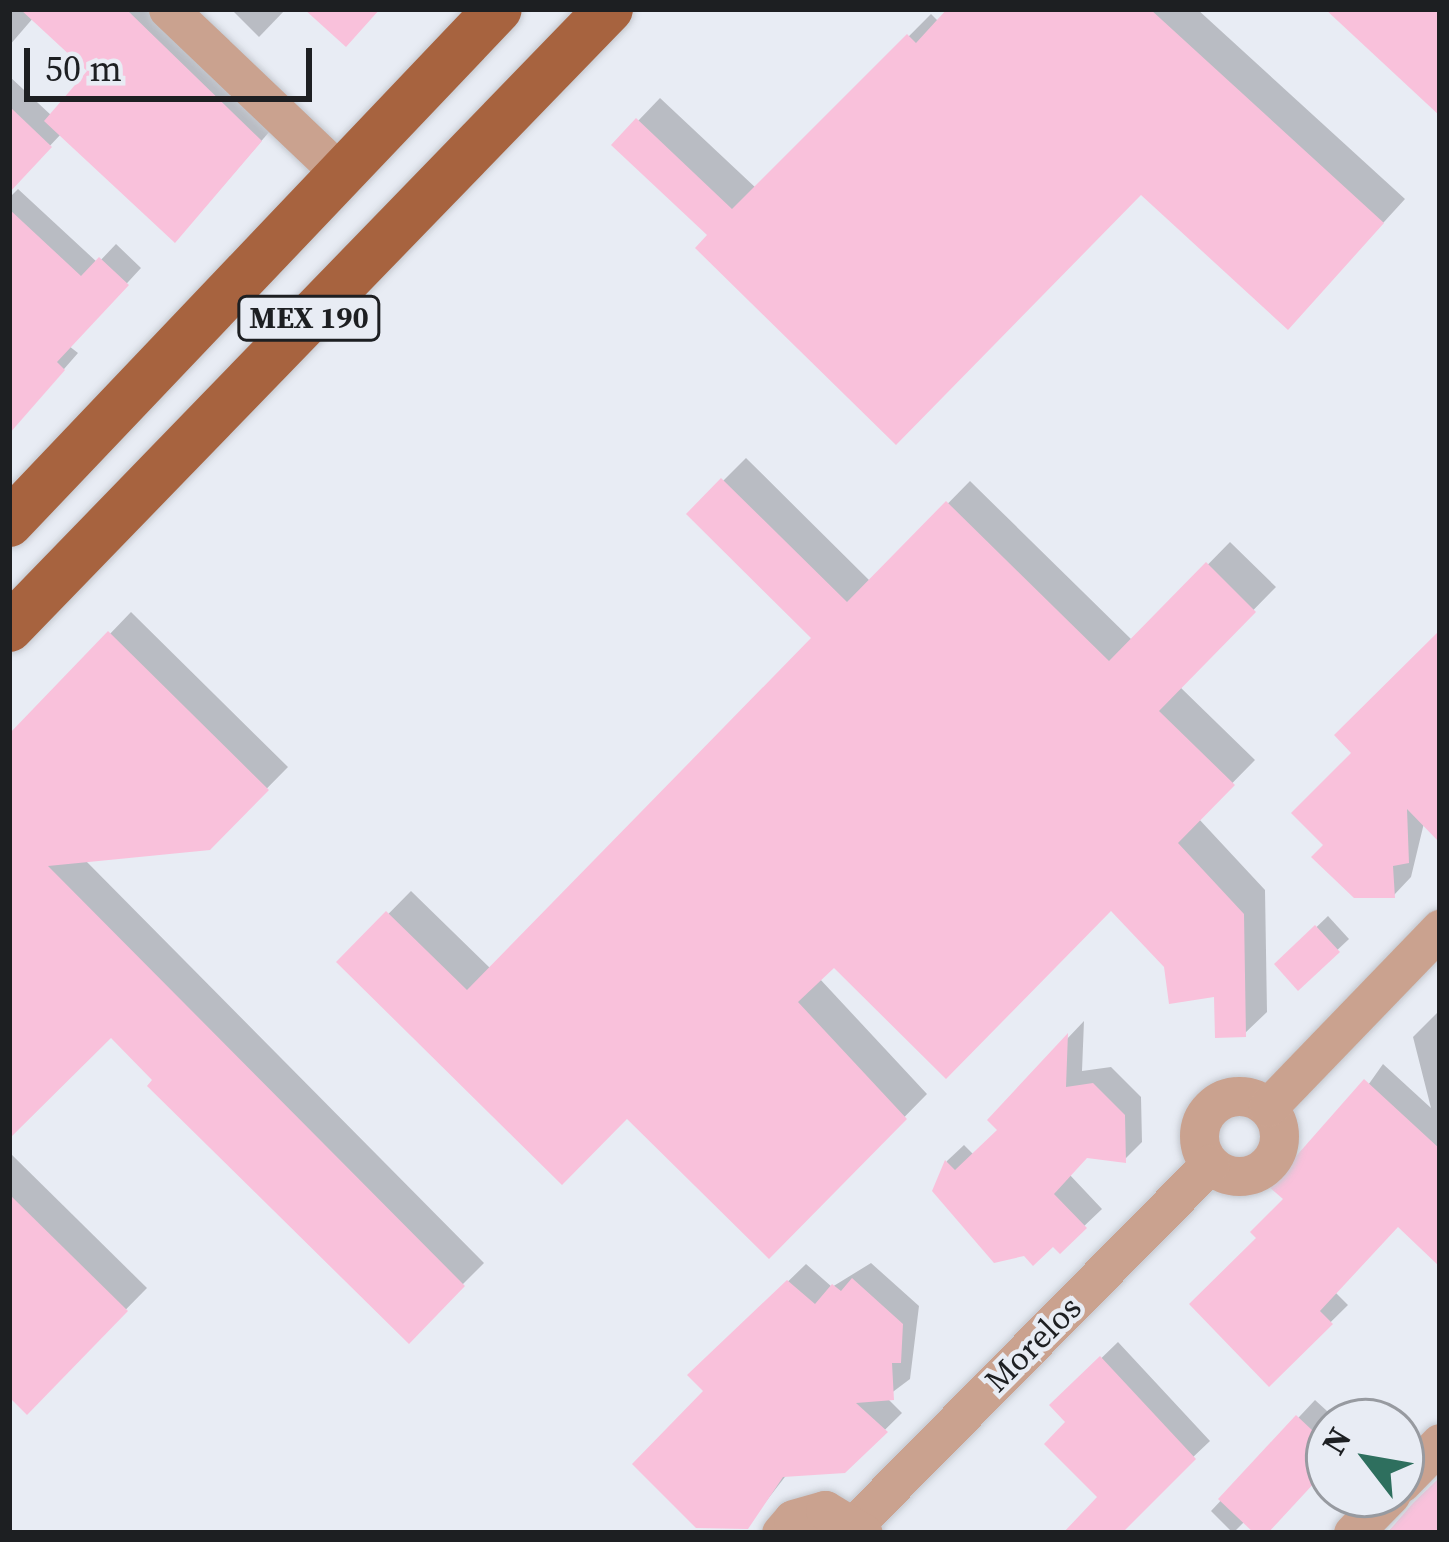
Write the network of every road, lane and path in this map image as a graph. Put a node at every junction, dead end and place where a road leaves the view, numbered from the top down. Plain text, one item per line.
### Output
1 (168, 9) edge
2 (498, 9) edge
3 (609, 9) edge
4 (339, 172) junction
5 (9, 523) edge
6 (9, 628) edge
7 (1440, 929) edge
8 (859, 1528) edge
9 (781, 1533) edge

1 - 4 street
2 - 4 main road, MEX 190
3 - 6 main road, MEX 190
4 - 5 main road, MEX 190
7 - 8 street, Morelos
8 - 9 street

